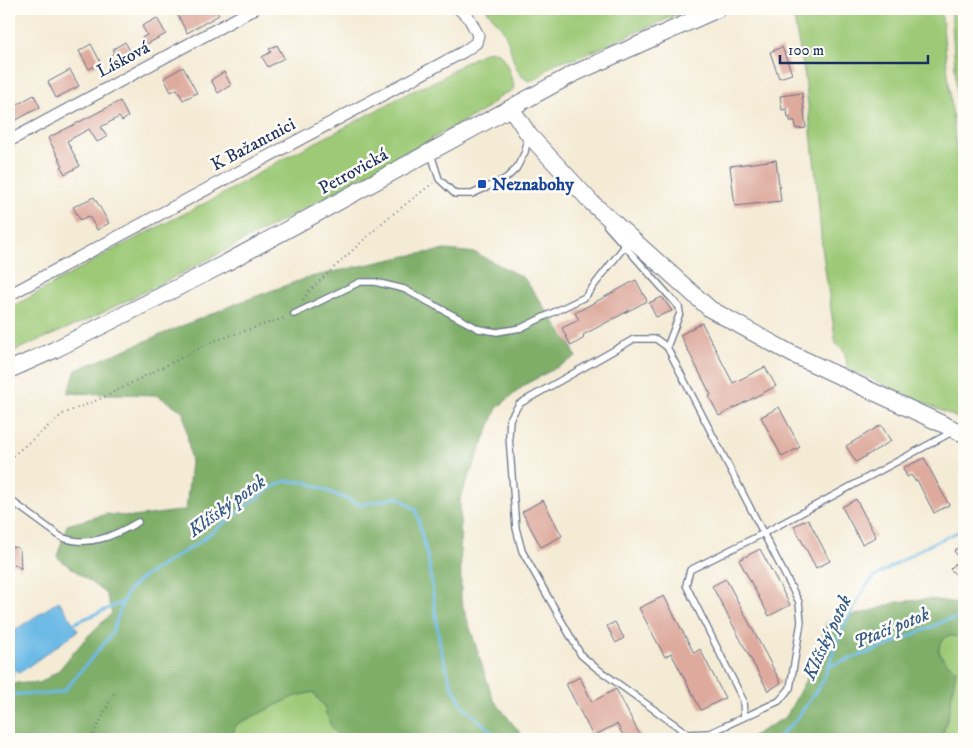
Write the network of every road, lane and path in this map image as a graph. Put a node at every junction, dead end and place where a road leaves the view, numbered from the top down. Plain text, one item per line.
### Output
1 (254, 9) edge
2 (459, 9) edge
3 (718, 9) edge
4 (511, 108) junction
5 (528, 135) junction
6 (9, 141) edge
7 (430, 152) junction
8 (439, 179) junction
9 (592, 203) junction
10 (624, 246) junction
11 (9, 295) edge
12 (294, 314) junction
13 (667, 347) junction
14 (9, 370) edge
15 (960, 432) edge
16 (9, 459) edge
17 (9, 499) edge
18 (138, 522) dead end
19 (764, 532) junction
20 (115, 691) dead end
21 (744, 717) junction
22 (91, 739) edge

1 - 6 street, Lísková
2 - 11 street, K Bažantnici
3 - 4 main road, Petrovická
4 - 5 main road
4 - 7 main road, Petrovická
5 - 8 lane
5 - 9 main road
7 - 8 lane
7 - 14 main road, Petrovická
8 - 12 path
9 - 10 lane
9 - 15 main road
10 - 12 lane
10 - 13 lane
12 - 16 path
13 - 19 lane
13 - 21 lane
15 - 19 lane
17 - 18 lane
19 - 21 lane
19 - 21 lane
20 - 22 path

